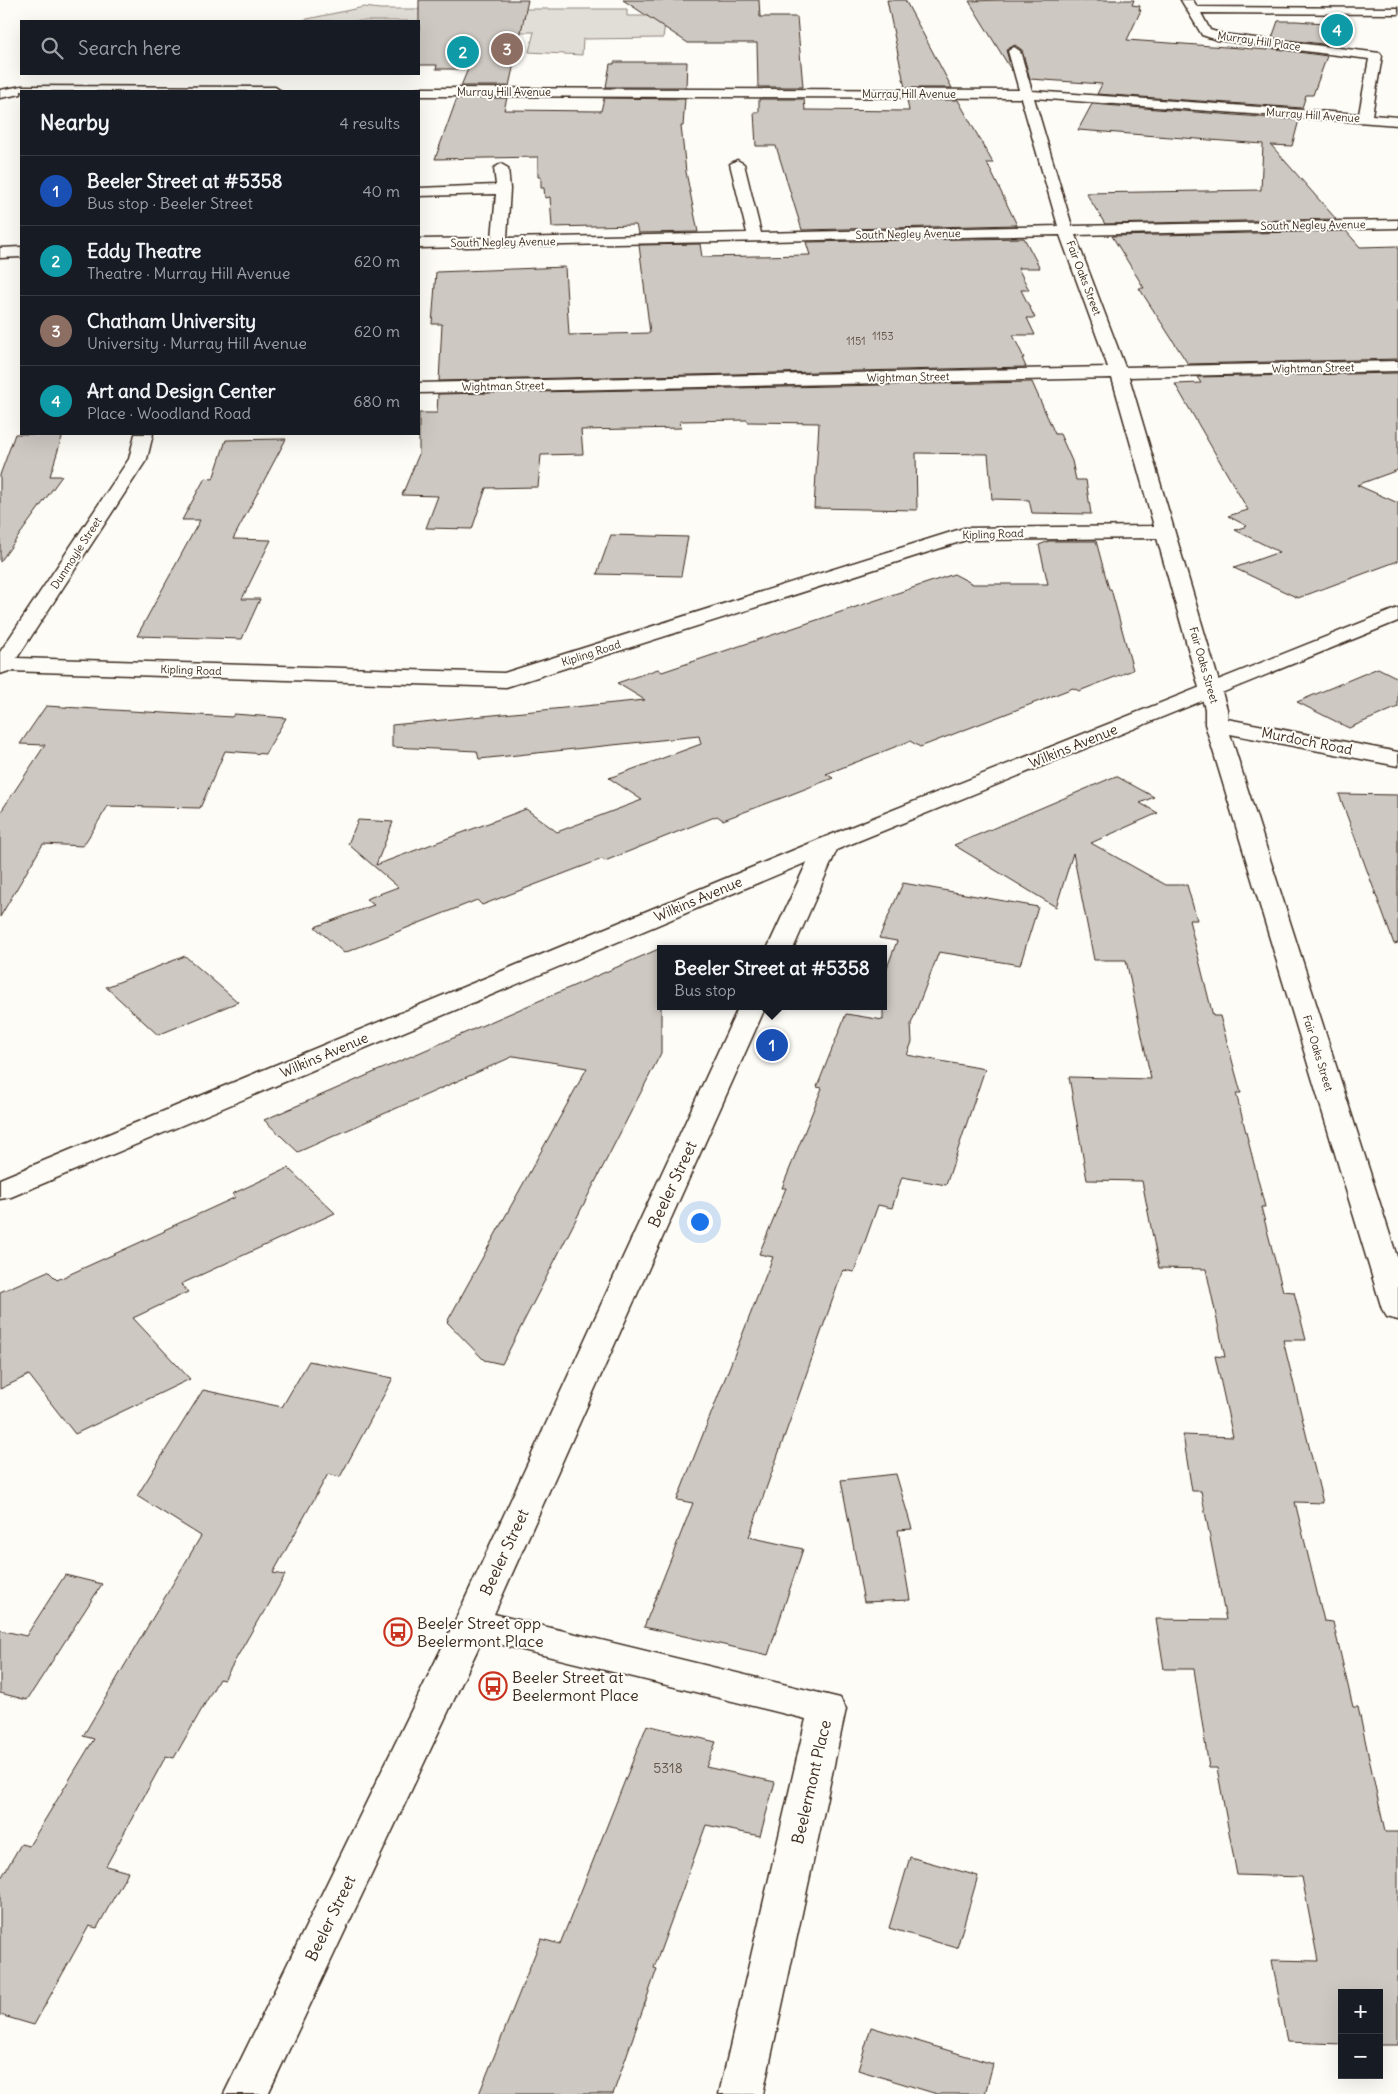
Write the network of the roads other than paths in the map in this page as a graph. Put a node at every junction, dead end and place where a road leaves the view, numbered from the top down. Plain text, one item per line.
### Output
1 (1190, 5) edge
2 (1398, 11) edge
3 (1014, 51) dead end
4 (20, 90) edge
5 (420, 92) edge
6 (0, 94) edge
7 (1026, 94) junction
8 (1365, 118) junction
9 (1398, 121) edge
10 (737, 164) dead end
11 (502, 168) dead end
12 (503, 189) junction
13 (420, 192) edge
14 (1398, 224) edge
15 (1066, 230) junction
16 (755, 237) junction
17 (499, 242) junction
18 (420, 244) edge
19 (20, 252) edge
20 (0, 253) edge
21 (1398, 366) edge
22 (1119, 373) junction
23 (420, 388) edge
24 (144, 435) edge
25 (1166, 532) junction
26 (1398, 614) edge
27 (2, 666) edge
28 (1211, 690) junction
29 (1216, 724) junction
30 (1398, 759) edge
31 (827, 845) junction
32 (782, 945) edge
33 (751, 1010) edge
34 (0, 1190) edge
35 (1398, 1309) edge
36 (472, 1623) junction
37 (246, 2094) edge
38 (741, 2094) edge

1 - 2 street
1 - 8 street, Murray Hill Place
3 - 7 street, Fair Oaks Street
4 - 6 street
5 - 7 street, Murray Hill Avenue
7 - 8 street, Murray Hill Avenue
7 - 15 street, Fair Oaks Street
8 - 9 street, Murray Hill Avenue
10 - 16 street
11 - 12 street
12 - 13 street
12 - 17 street
14 - 15 street, South Negley Avenue
15 - 16 street, South Negley Avenue
15 - 22 street, Fair Oaks Street
16 - 17 street, South Negley Avenue
17 - 18 street, South Negley Avenue
19 - 20 street
21 - 22 street, Wightman Street
22 - 23 street, Wightman Street
22 - 25 street, Fair Oaks Street
24 - 27 street, Dunmoyle Street
25 - 27 street, Kipling Road
25 - 28 street, Fair Oaks Street
26 - 28 street, Wilkins Avenue
28 - 29 street, Fair Oaks Street
28 - 31 street, Wilkins Avenue
29 - 30 street, Murdoch Road
29 - 35 street, Fair Oaks Street
31 - 32 street
31 - 34 street, Wilkins Avenue
33 - 36 street, Beeler Street
36 - 37 street, Beeler Street
36 - 38 street, Beelermont Place

